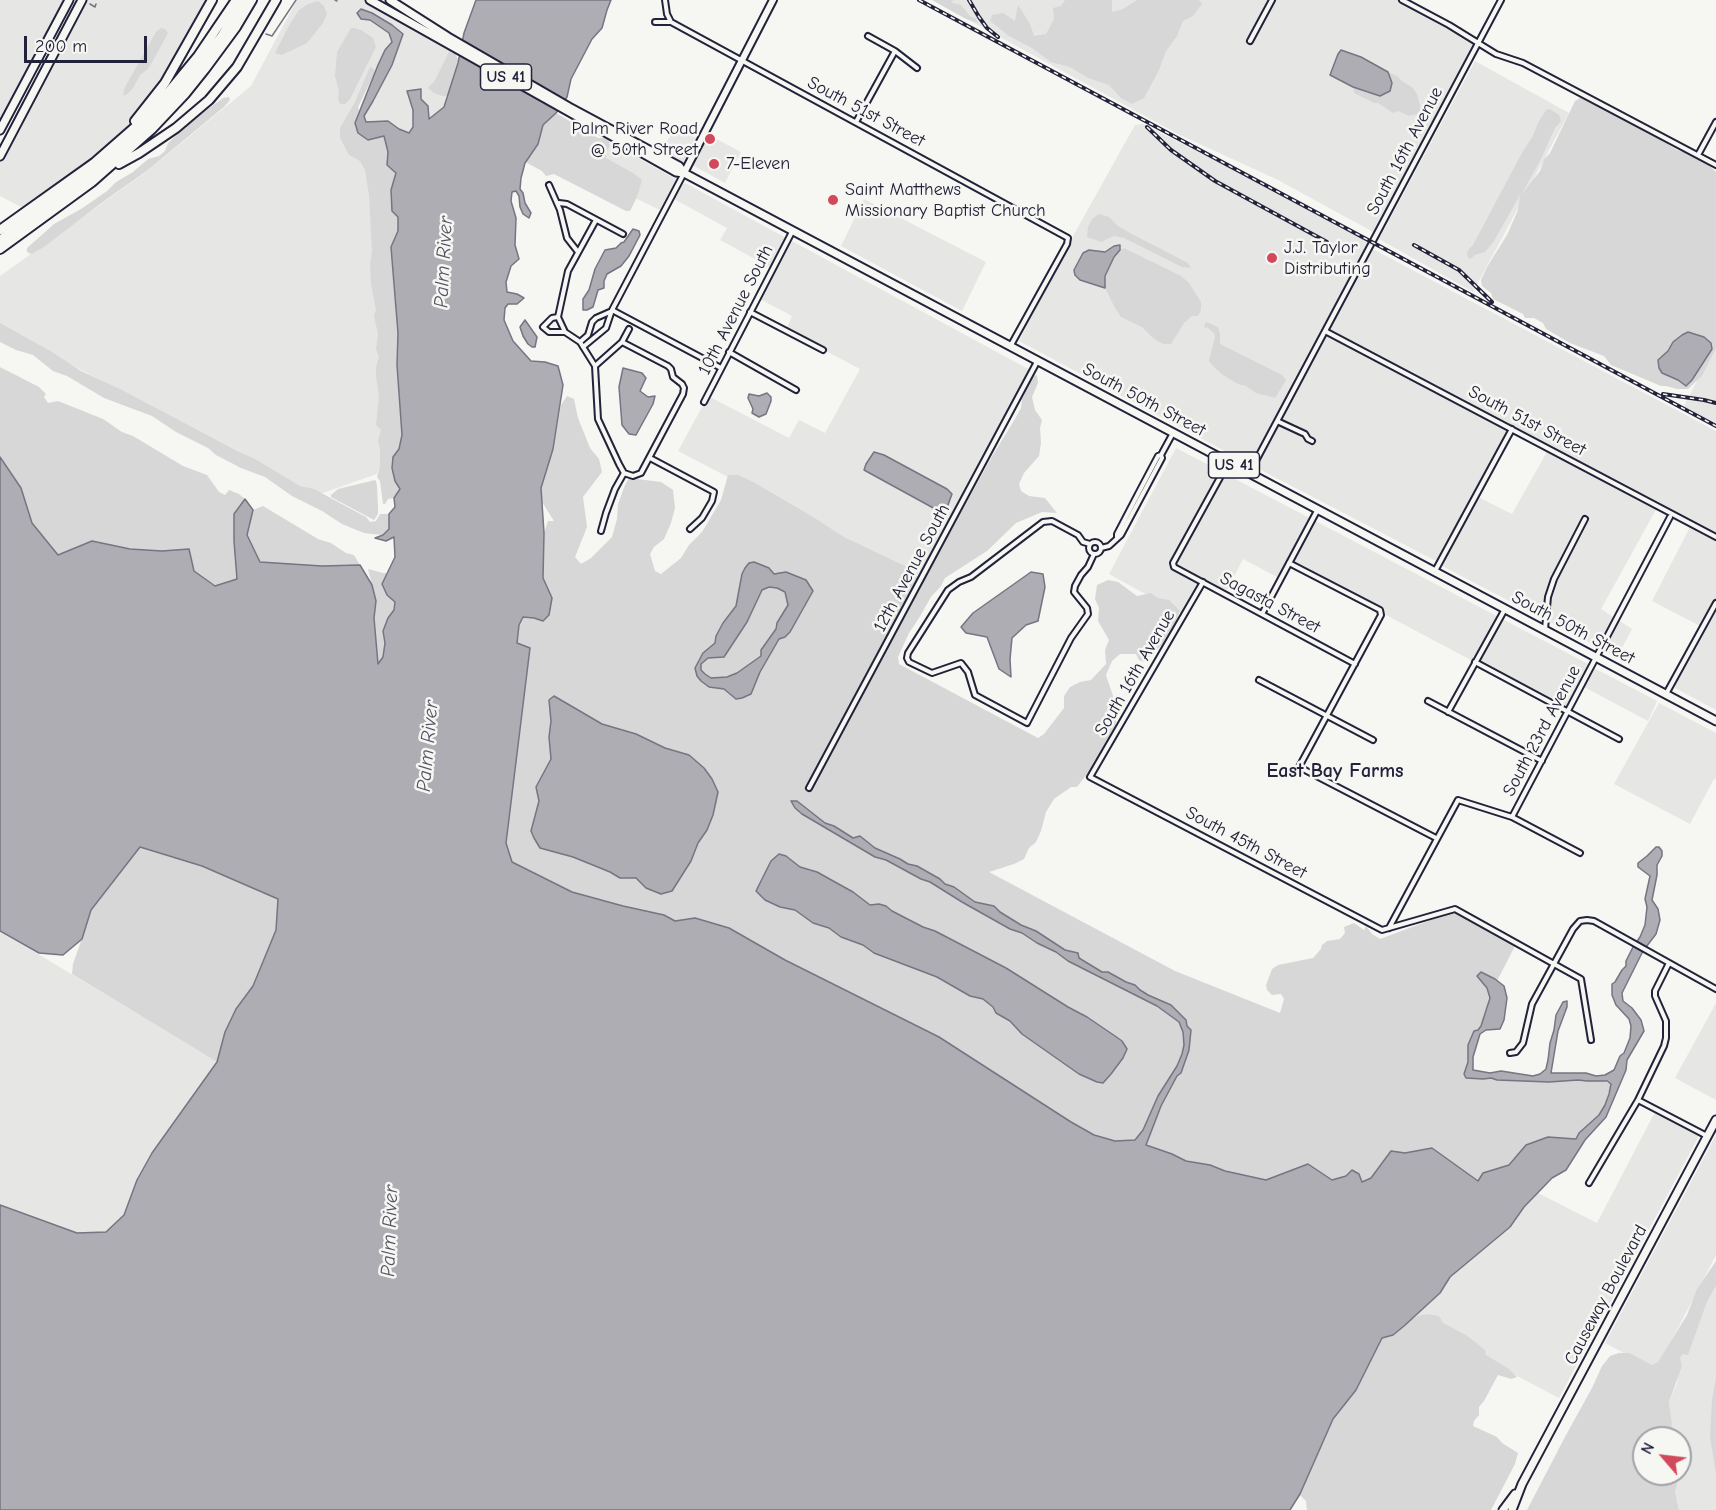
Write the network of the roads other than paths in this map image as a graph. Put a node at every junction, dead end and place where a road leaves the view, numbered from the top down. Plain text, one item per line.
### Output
1 (69, 0) edge
2 (82, 0) edge
3 (212, 0) edge
4 (236, 0) edge
5 (244, 0) edge
6 (252, 0) edge
7 (276, 0) edge
8 (370, 0) edge
9 (390, 0) edge
10 (665, 0) edge
11 (772, 0) edge
12 (1272, 0) edge
13 (1402, 0) edge
14 (1501, 0) edge
15 (655, 22) dead end
16 (671, 22) junction
17 (868, 36) dead end
18 (446, 39) junction
19 (1250, 41) dead end
20 (1478, 44) junction
21 (895, 51) junction
22 (741, 60) junction
23 (917, 68) dead end
24 (856, 122) junction
25 (1716, 122) edge
26 (0, 130) edge
27 (1698, 155) junction
28 (0, 156) edge
29 (94, 163) junction
30 (1716, 165) edge
31 (104, 172) junction
32 (684, 173) junction
33 (549, 185) dead end
34 (558, 203) junction
35 (596, 220) junction
36 (0, 230) edge
37 (793, 230) junction
38 (623, 234) dead end
39 (0, 240) edge
40 (0, 249) edge
41 (578, 252) junction
42 (612, 310) junction
43 (750, 312) junction
44 (558, 317) junction
45 (629, 329) dead end
46 (590, 331) junction
47 (1325, 331) junction
48 (565, 332) junction
49 (595, 336) junction
50 (580, 342) junction
51 (622, 342) junction
52 (1011, 346) junction
53 (583, 347) junction
54 (823, 350) dead end
55 (729, 352) junction
56 (1038, 360) junction
57 (595, 366) junction
58 (722, 368) junction
59 (796, 390) dead end
60 (704, 402) dead end
61 (1277, 421) junction
62 (1512, 429) junction
63 (1173, 433) junction
64 (1312, 441) dead end
65 (650, 458) junction
66 (1228, 462) junction
67 (624, 472) junction
68 (1250, 473) junction
69 (1318, 510) junction
70 (1670, 517) dead end
71 (1585, 519) dead end
72 (690, 530) dead end
73 (601, 531) dead end
74 (1716, 537) edge
75 (1090, 544) junction
76 (1101, 548) junction
77 (1094, 554) junction
78 (1289, 563) junction
79 (1435, 572) junction
80 (1203, 582) junction
81 (1716, 603) edge
82 (1505, 609) junction
83 (1262, 614) junction
84 (1545, 630) junction
85 (1596, 657) junction
86 (1475, 662) junction
87 (1355, 664) junction
88 (1259, 680) dead end
89 (1666, 694) junction
90 (1428, 701) dead end
91 (1568, 711) junction
92 (1448, 712) junction
93 (1327, 716) junction
94 (1716, 721) edge
95 (1620, 739) dead end
96 (1373, 740) dead end
97 (1542, 760) junction
98 (1090, 777) joint
99 (809, 788) dead end
100 (1512, 817) junction
101 (1436, 838) junction
102 (1580, 853) dead end
103 (1389, 928) junction
104 (1669, 963) junction
105 (1554, 964) junction
106 (1716, 989) edge
107 (1591, 1040) dead end
108 (1510, 1053) dead end
109 (1638, 1100) junction
110 (1716, 1120) edge
111 (1707, 1136) junction
112 (1589, 1183) dead end
113 (1522, 1484) junction
114 (1503, 1510) edge
115 (1512, 1510) edge

1 - 26 main road
2 - 28 main road
3 - 29 highway
4 - 29 highway
5 - 39 highway
6 - 31 highway
7 - 31 highway
8 - 18 main road, South 50th Street / US 41
9 - 18 main road, South 50th Street / US 41
10 - 16 street
11 - 22 street
12 - 19 street
13 - 20 street
14 - 20 street, South 16th Avenue
15 - 16 street
16 - 22 street, South 51st Street
17 - 21 street
18 - 32 main road, South 50th Street / US 41
20 - 27 street
20 - 47 street, South 16th Avenue
21 - 23 street
21 - 24 street
22 - 24 street, South 51st Street
22 - 32 street
24 - 52 street, South 51st Street
25 - 27 street
27 - 30 street
29 - 36 highway
31 - 40 highway
32 - 37 main road, South 50th Street / US 41
32 - 42 street
33 - 34 street
34 - 35 street
34 - 41 street
35 - 38 street
35 - 41 street
37 - 43 street, 10th Avenue South
37 - 52 main road, South 50th Street / US 41
41 - 44 street
42 - 46 street
42 - 49 street
42 - 58 street
43 - 54 street
43 - 55 street, 10th Avenue South
44 - 48 street
44 - 48 street
45 - 51 street
46 - 49 street
46 - 50 street
47 - 61 street, South 16th Avenue
47 - 62 street, South 51st Street
48 - 50 street
49 - 53 street
50 - 53 street
51 - 57 street
51 - 65 street
52 - 56 main road, South 50th Street / US 41
53 - 57 street
55 - 58 street, 10th Avenue South
55 - 59 street
56 - 63 main road, South 50th Street / US 41
56 - 99 street, 12th Avenue South
57 - 67 street
58 - 60 street, 10th Avenue South
61 - 64 street
61 - 68 street, South 16th Avenue
62 - 74 street, South 51st Street
62 - 79 street
63 - 66 main road, South 50th Street / US 41
63 - 76 street
65 - 67 street
65 - 72 street
66 - 68 main road, South 50th Street / US 41
66 - 80 street, Sagasta Street
67 - 73 street
68 - 69 main road, South 50th Street / US 41
69 - 78 street
69 - 79 main road, South 50th Street / US 41
70 - 85 street, South 23rd Avenue
71 - 84 street
75 - 76 street
75 - 77 street
75 - 77 street
76 - 77 street
78 - 83 street
78 - 87 street
79 - 82 main road, South 50th Street / US 41
80 - 83 street, Sagasta Street
80 - 98 street, South 16th Avenue
81 - 89 street
82 - 84 main road, South 50th Street / US 41
82 - 86 street
83 - 87 street, Sagasta Street
84 - 85 main road, South 50th Street / US 41
85 - 89 main road, South 50th Street / US 41
85 - 91 street, South 23rd Avenue
86 - 91 street
86 - 92 street
87 - 93 street
88 - 93 street
89 - 94 main road, South 50th Street / US 41
90 - 92 street
91 - 95 street
91 - 97 street, South 23rd Avenue
92 - 97 street
93 - 96 street
93 - 101 street
97 - 100 street, South 23rd Avenue
98 - 103 street, South 45th Street
100 - 101 street
100 - 102 street
101 - 103 street
103 - 105 street
104 - 105 street
104 - 106 street
104 - 109 street
105 - 107 street
105 - 108 street
109 - 111 street
109 - 112 street
110 - 111 main road, Causeway Boulevard
111 - 113 main road, Causeway Boulevard
113 - 114 main road
113 - 115 main road

